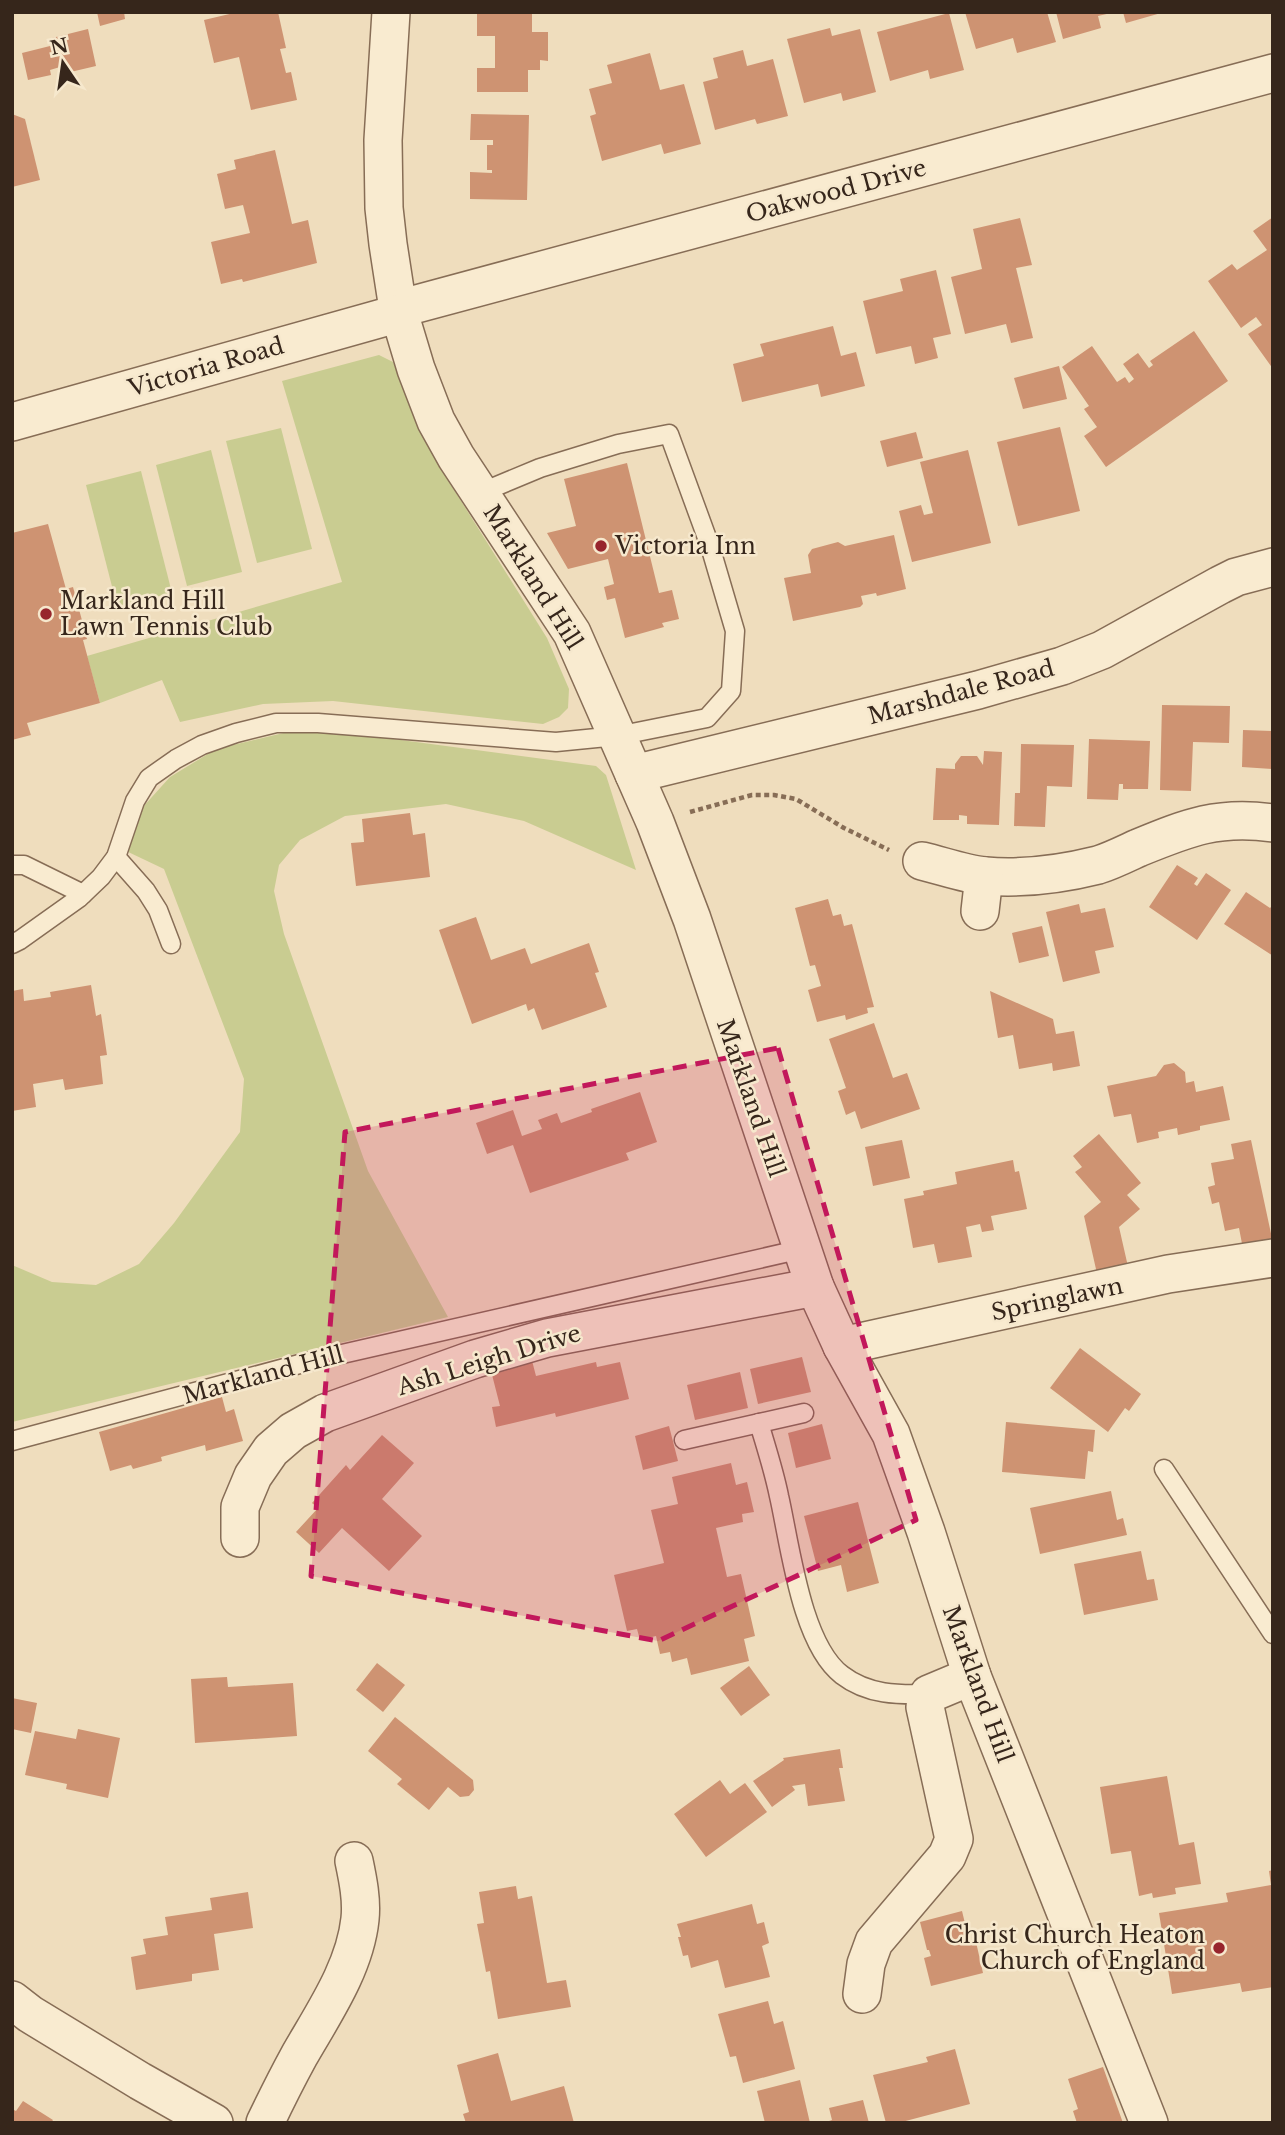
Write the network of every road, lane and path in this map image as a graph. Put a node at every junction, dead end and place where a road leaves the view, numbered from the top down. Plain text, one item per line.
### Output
1 (391, 12) edge
2 (1273, 73) edge
3 (399, 311) junction
4 (12, 422) edge
5 (480, 493) junction
6 (1273, 567) edge
7 (617, 736) junction
8 (634, 774) junction
9 (655, 822) junction
10 (1273, 823) edge
11 (116, 857) junction
12 (922, 861) joint
13 (12, 865) edge
14 (83, 894) junction
15 (12, 944) edge
16 (171, 944) dead end
17 (802, 1249) junction
18 (1273, 1258) edge
19 (815, 1287) junction
20 (842, 1346) junction
21 (804, 1413) dead end
22 (759, 1423) junction
23 (684, 1440) dead end
24 (12, 1441) edge
25 (1164, 1469) dead end
26 (240, 1538) dead end
27 (1273, 1634) edge
28 (972, 1676) junction
29 (929, 1694) junction
30 (354, 1861) dead end
31 (862, 1994) dead end
32 (12, 2000) edge
33 (214, 2123) edge
34 (265, 2123) edge
35 (1149, 2123) edge

1 - 3 street, Markland Hill
2 - 3 street, Oakwood Drive
3 - 4 street, Victoria Road
3 - 5 street, Markland Hill
5 - 7 street, Markland Hill
5 - 7 lane
6 - 8 street, Marshdale Road
7 - 8 street, Markland Hill
7 - 11 lane
8 - 9 street, Markland Hill
9 - 12 path
9 - 17 street, Markland Hill
10 - 12 street
11 - 14 lane
11 - 16 lane
13 - 14 lane
14 - 15 lane
17 - 19 street, Markland Hill
17 - 24 lane, Markland Hill
18 - 20 street, Springlawn
19 - 20 street, Markland Hill
19 - 26 street, Ash Leigh Drive
20 - 28 street, Markland Hill
21 - 22 lane
22 - 23 lane
22 - 29 lane
25 - 27 lane
28 - 29 street
28 - 35 street, Markland Hill
29 - 31 street
30 - 34 street
32 - 33 street

